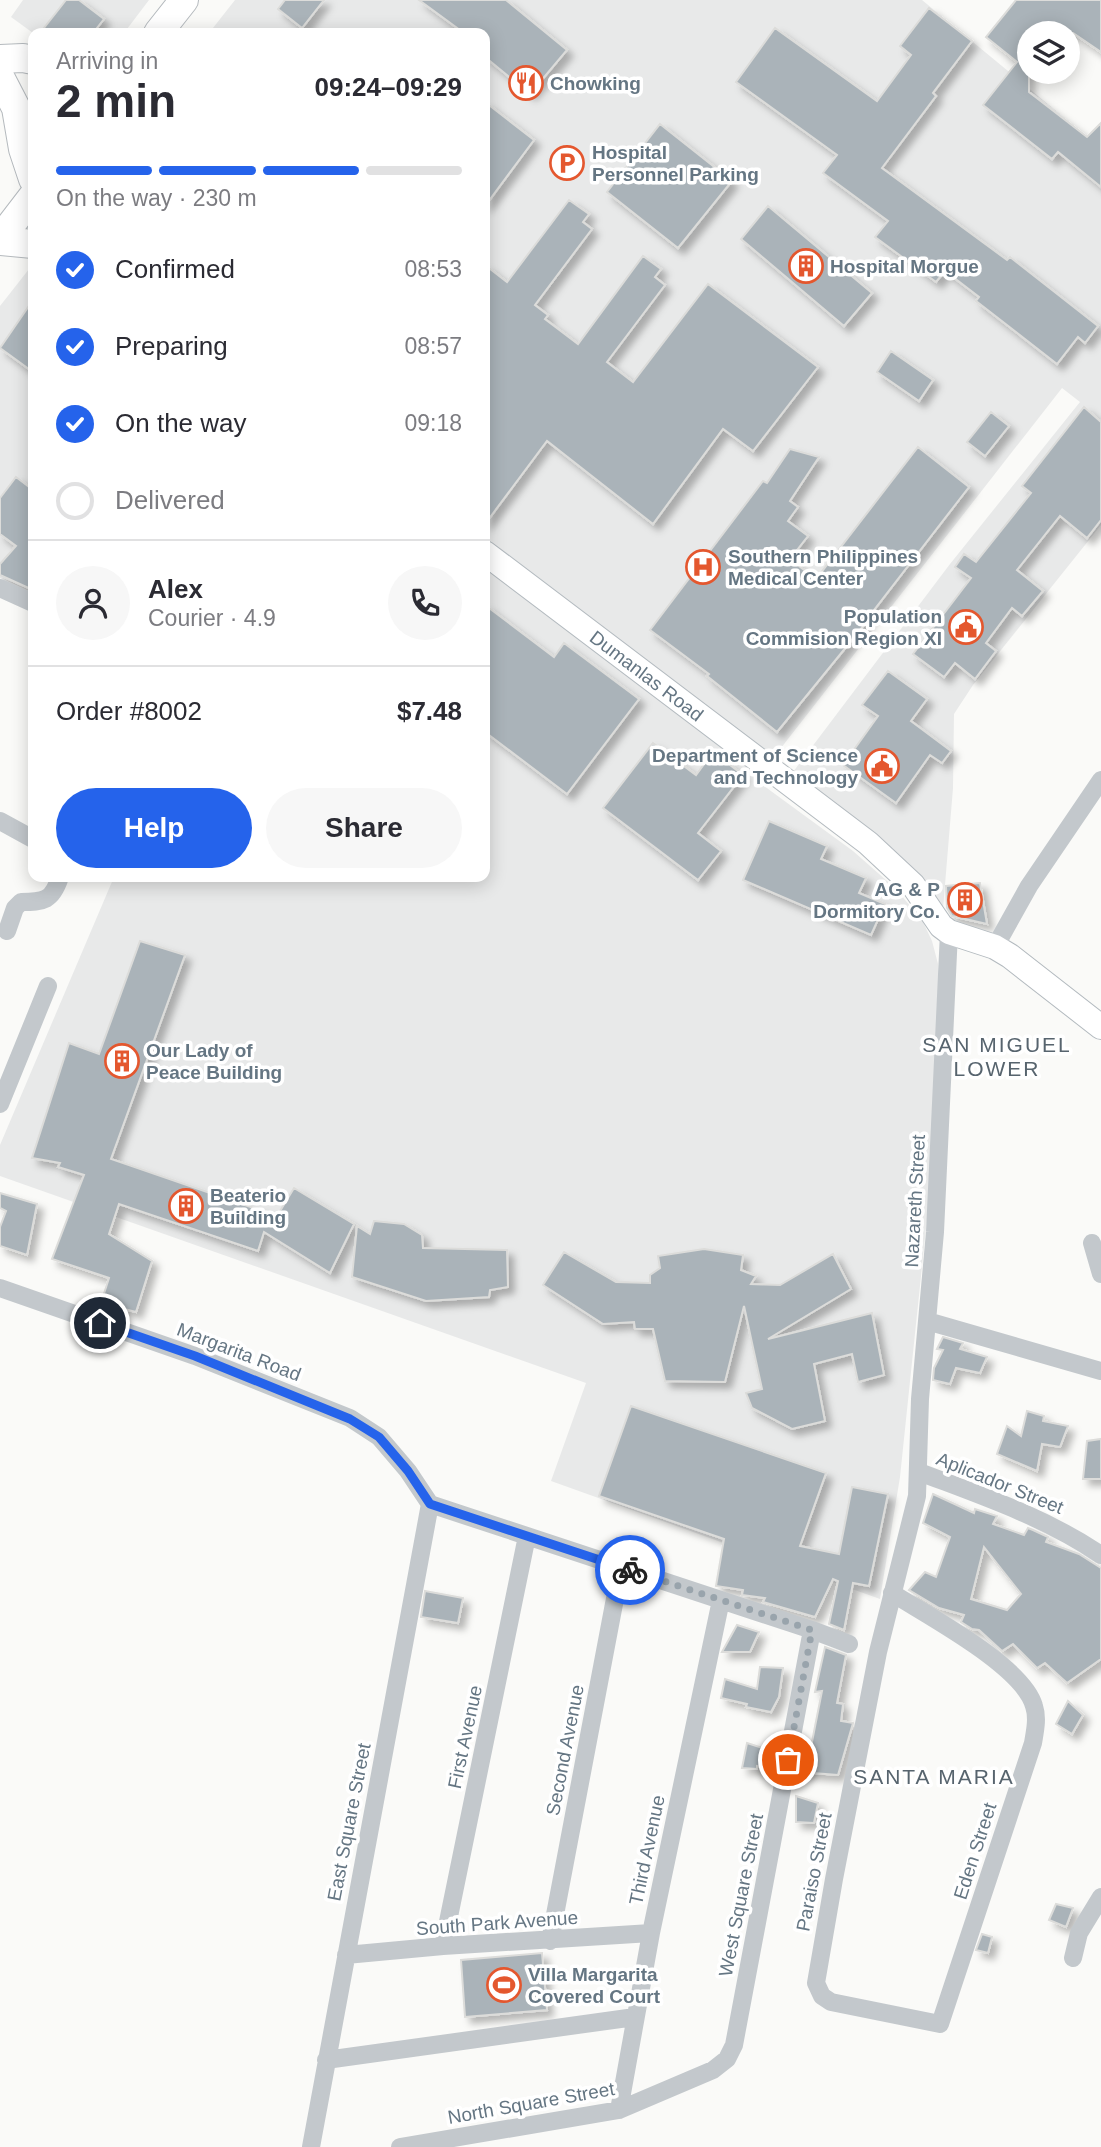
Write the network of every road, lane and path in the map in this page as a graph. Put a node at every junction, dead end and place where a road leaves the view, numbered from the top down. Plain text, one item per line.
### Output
1 (184, 0) edge
2 (162, 28) edge
3 (0, 59) edge
4 (28, 59) edge
5 (0, 77) edge
6 (28, 164) edge
7 (28, 202) edge
8 (0, 240) edge
9 (28, 243) edge
10 (490, 557) edge
11 (0, 588) edge
12 (28, 601) edge
13 (1101, 780) edge
14 (0, 821) edge
15 (28, 836) edge
16 (58, 882) edge
17 (6, 931) dead end
18 (949, 932) junction
19 (995, 947) junction
20 (48, 986) dead end
21 (1101, 1027) edge
22 (0, 1104) edge
23 (1092, 1243) dead end
24 (1101, 1275) edge
25 (0, 1288) edge
26 (927, 1321) junction
27 (1101, 1371) edge
28 (919, 1472) junction
29 (430, 1504) junction
30 (527, 1536) junction
31 (1101, 1555) edge
32 (621, 1567) junction
33 (892, 1593) junction
34 (721, 1600) junction
35 (812, 1630) junction
36 (849, 1644) dead end
37 (1101, 1897) edge
38 (652, 1933) junction
39 (550, 1941) junction
40 (443, 1946) junction
41 (346, 1955) junction
42 (1073, 1958) dead end
43 (635, 2017) junction
44 (940, 2024) joint
45 (734, 2045) joint
46 (326, 2060) junction
47 (619, 2110) junction
48 (311, 2147) edge
49 (400, 2147) edge

1 - 2 main road
3 - 4 main road
5 - 6 main road
7 - 8 main road
8 - 9 main road
10 - 18 main road, Dumanlas Road
11 - 12 street
13 - 19 street
14 - 15 street
16 - 17 street
18 - 19 main road
18 - 26 street, Nazareth Street
19 - 21 main road
20 - 22 street
23 - 24 street
25 - 29 street, Margarita Road
26 - 27 street
26 - 28 street, Nazareth Street
28 - 31 street, Aplicador Street
28 - 33 street, Paraiso Street
29 - 30 street
29 - 41 street, East Square Street
30 - 32 street
30 - 40 street, First Avenue
32 - 34 street
32 - 39 street, Second Avenue
33 - 44 street, Eden Street
33 - 44 street, Paraiso Street
34 - 35 street
34 - 38 street, Third Avenue
35 - 36 street
35 - 45 street, West Square Street
37 - 42 street
38 - 39 street, South Park Avenue
38 - 43 street, Third Avenue
39 - 40 street, South Park Avenue
40 - 41 street, South Park Avenue
41 - 46 street, East Square Street
43 - 46 street
43 - 47 street, Third Avenue
45 - 47 street, North Square Street
46 - 48 street, East Square Street
47 - 49 street, North Square Street

